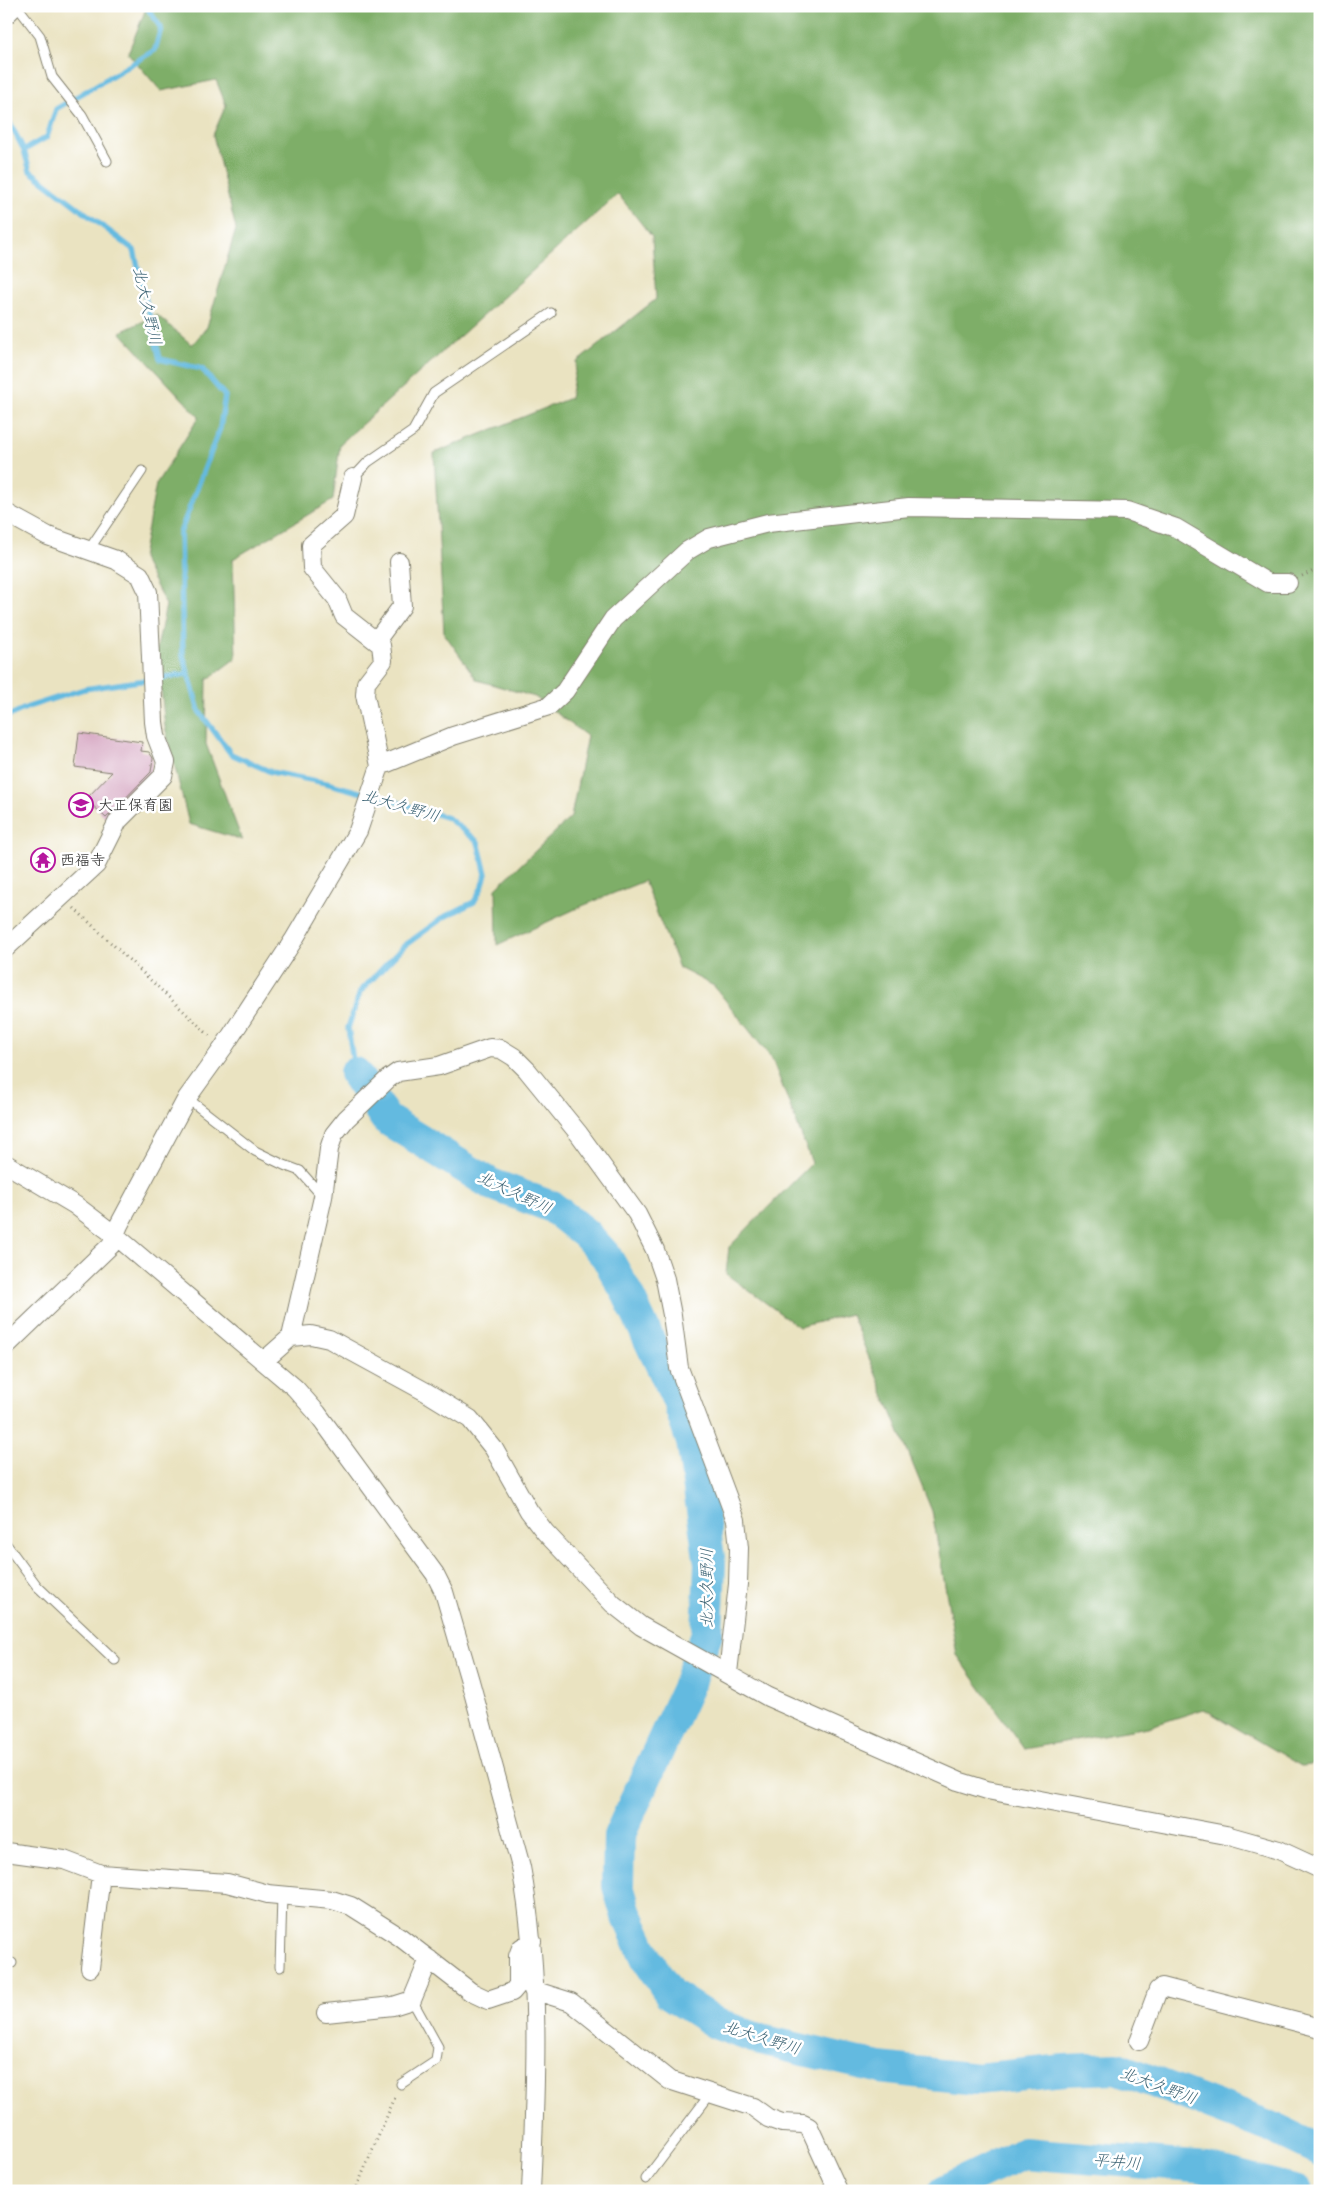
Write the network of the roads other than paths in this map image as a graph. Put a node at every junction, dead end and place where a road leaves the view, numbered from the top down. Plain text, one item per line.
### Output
1 (16, 6) edge
2 (6, 15) edge
3 (107, 161) dead end
4 (550, 313) dead end
5 (142, 471) dead end
6 (353, 478) joint
7 (6, 513) edge
8 (88, 551) junction
9 (399, 562) dead end
10 (1288, 584) dead end
11 (376, 641) junction
12 (380, 766) junction
13 (6, 948) edge
14 (187, 1098) junction
15 (6, 1164) edge
16 (323, 1197) junction
17 (116, 1236) junction
18 (291, 1337) junction
19 (6, 1346) edge
20 (265, 1360) junction
21 (6, 1544) edge
22 (115, 1660) dead end
23 (724, 1670) junction
24 (6, 1852) edge
25 (1320, 1869) edge
26 (101, 1874) junction
27 (282, 1895) junction
28 (532, 1941) junction
29 (429, 1960) junction
30 (280, 1967) dead end
31 (90, 1968) dead end
32 (534, 1990) junction
33 (412, 2000) junction
34 (326, 2013) dead end
35 (1320, 2028) edge
36 (1139, 2041) dead end
37 (401, 2084) road end
38 (711, 2092) junction
39 (646, 2179) dead end
40 (531, 2191) edge
41 (831, 2191) edge

1 - 2 street
1 - 3 lane
4 - 6 lane
5 - 8 lane
6 - 11 street
7 - 8 street
8 - 13 street
9 - 11 street
10 - 12 street
11 - 12 street
12 - 14 street
14 - 16 lane
14 - 17 street
15 - 17 street
16 - 18 street
16 - 23 street
17 - 19 street
17 - 20 street
18 - 20 street
18 - 23 street
20 - 28 street
21 - 22 lane
23 - 25 street
24 - 26 street
26 - 27 street
26 - 31 street
27 - 29 street
27 - 30 lane
28 - 29 street
28 - 32 street
29 - 33 street
32 - 38 street
32 - 40 street
33 - 34 street
33 - 37 lane
35 - 36 street
38 - 39 lane
38 - 41 street

